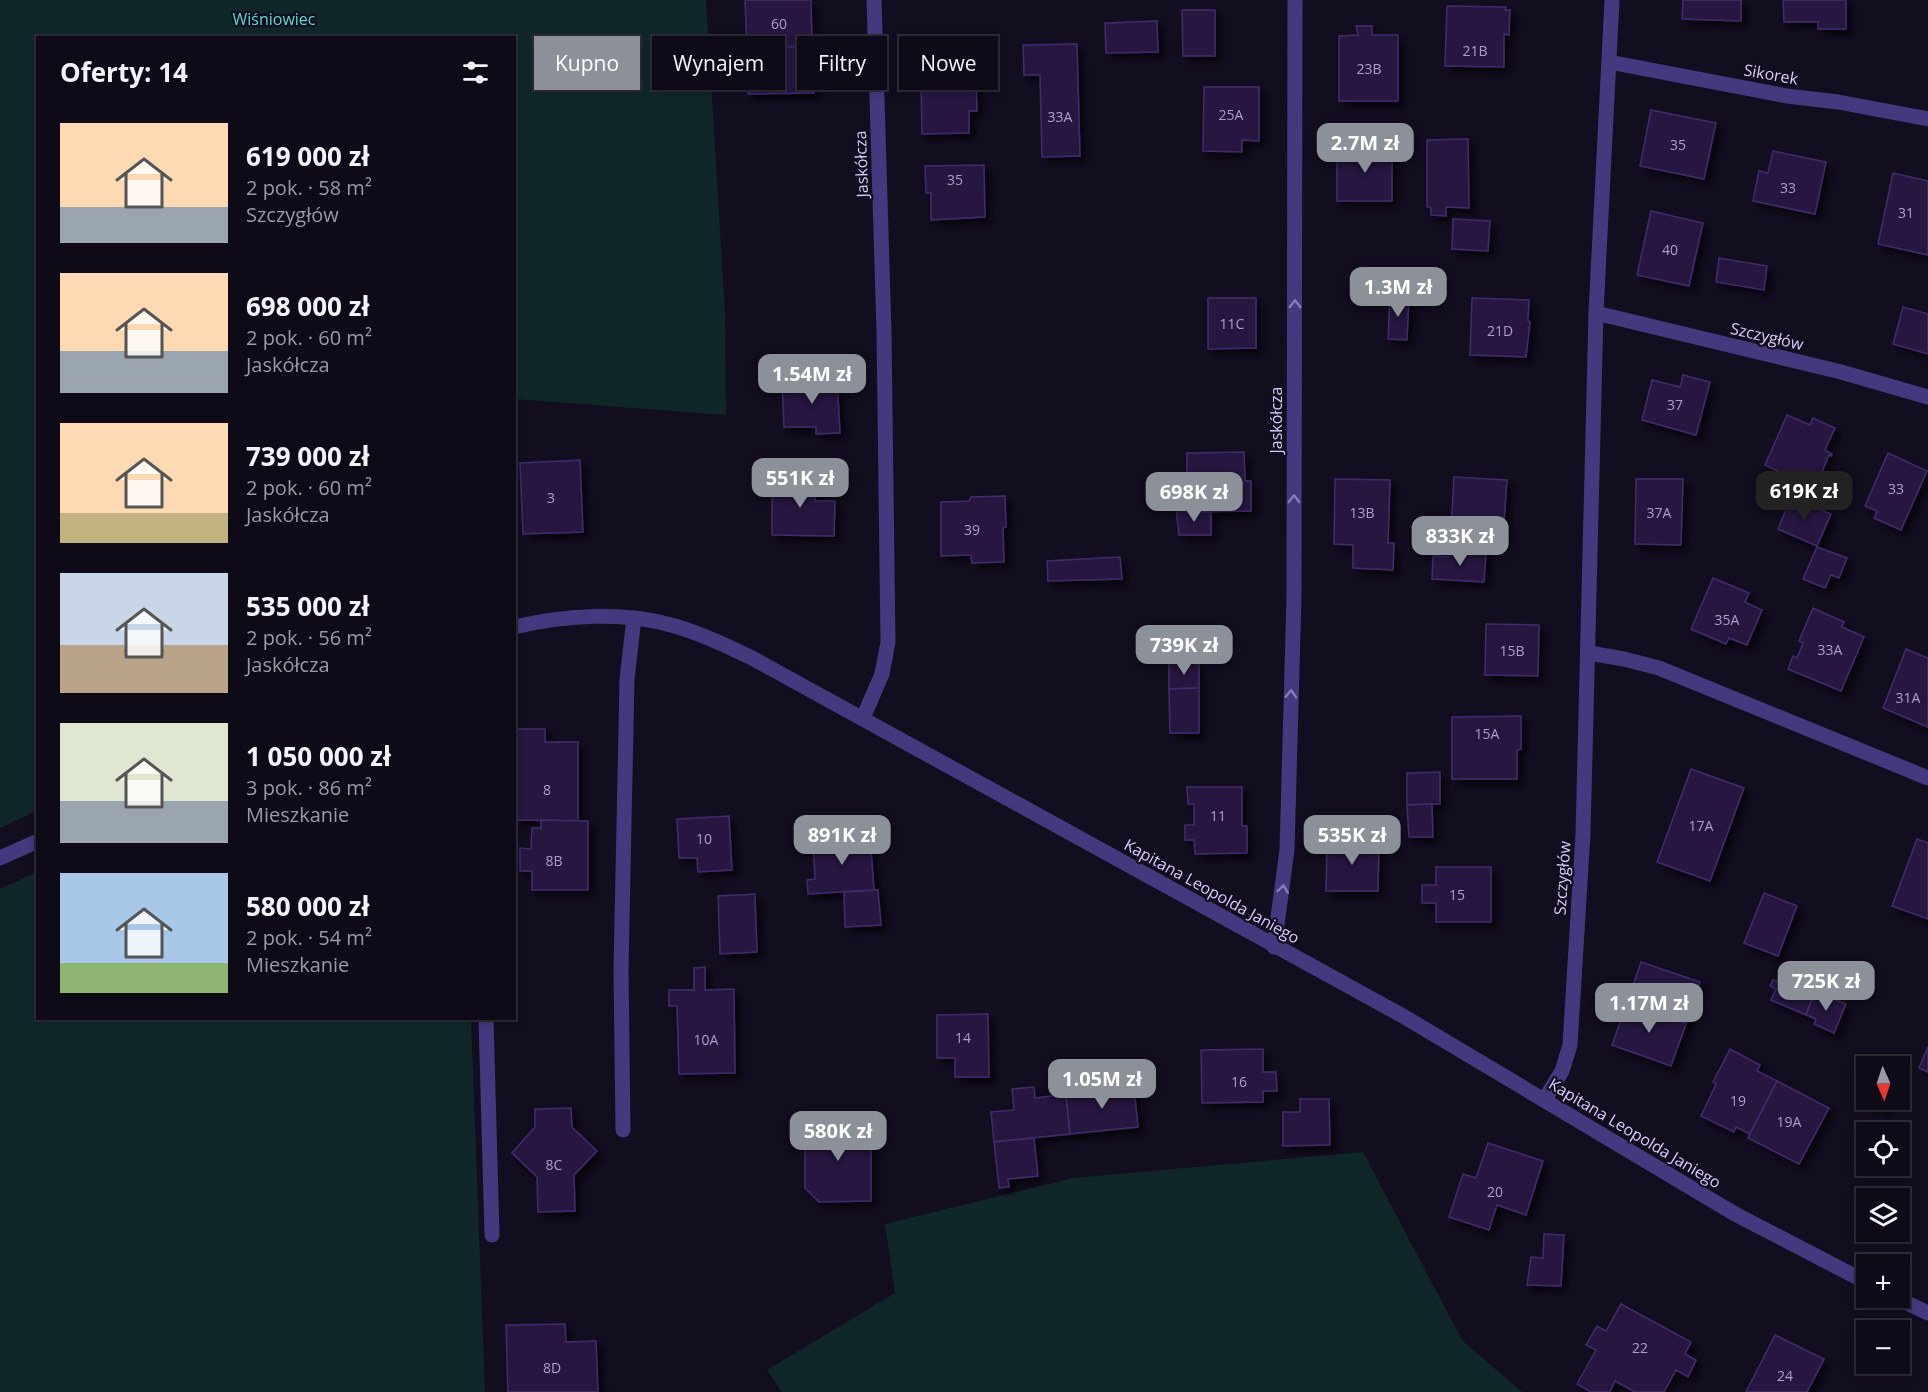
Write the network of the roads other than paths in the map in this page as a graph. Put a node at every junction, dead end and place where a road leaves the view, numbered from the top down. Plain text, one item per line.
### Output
1 (874, 0) edge
2 (1295, 0) edge
3 (1612, 0) edge
4 (1609, 62) junction
5 (1928, 119) edge
6 (1596, 313) junction
7 (1928, 397) edge
8 (634, 618) junction
9 (516, 627) edge
10 (1589, 653) junction
11 (863, 718) junction
12 (1928, 778) edge
13 (36, 842) edge
14 (0, 858) edge
15 (1274, 947) junction
16 (486, 1020) edge
17 (1545, 1099) junction
18 (623, 1130) dead end
19 (492, 1235) dead end
20 (1856, 1277) edge
21 (1910, 1304) edge
22 (1928, 1313) edge

1 - 11 street, Jaskółcza
15 -> 2 street, Jaskółcza
3 - 4 street, Szczygłów
4 - 5 street, Sikorek
4 - 6 street, Szczygłów
6 - 7 street, Szczygłów
6 - 10 street, Szczygłów
8 - 9 street, Kapitana Leopolda Janiego
8 - 11 street, Kapitana Leopolda Janiego
8 - 18 street
10 - 12 street
10 - 17 street, Szczygłów
11 - 15 street, Kapitana Leopolda Janiego
13 - 14 street
15 - 17 street, Kapitana Leopolda Janiego
16 - 19 street
17 - 20 street, Kapitana Leopolda Janiego
21 - 22 street

